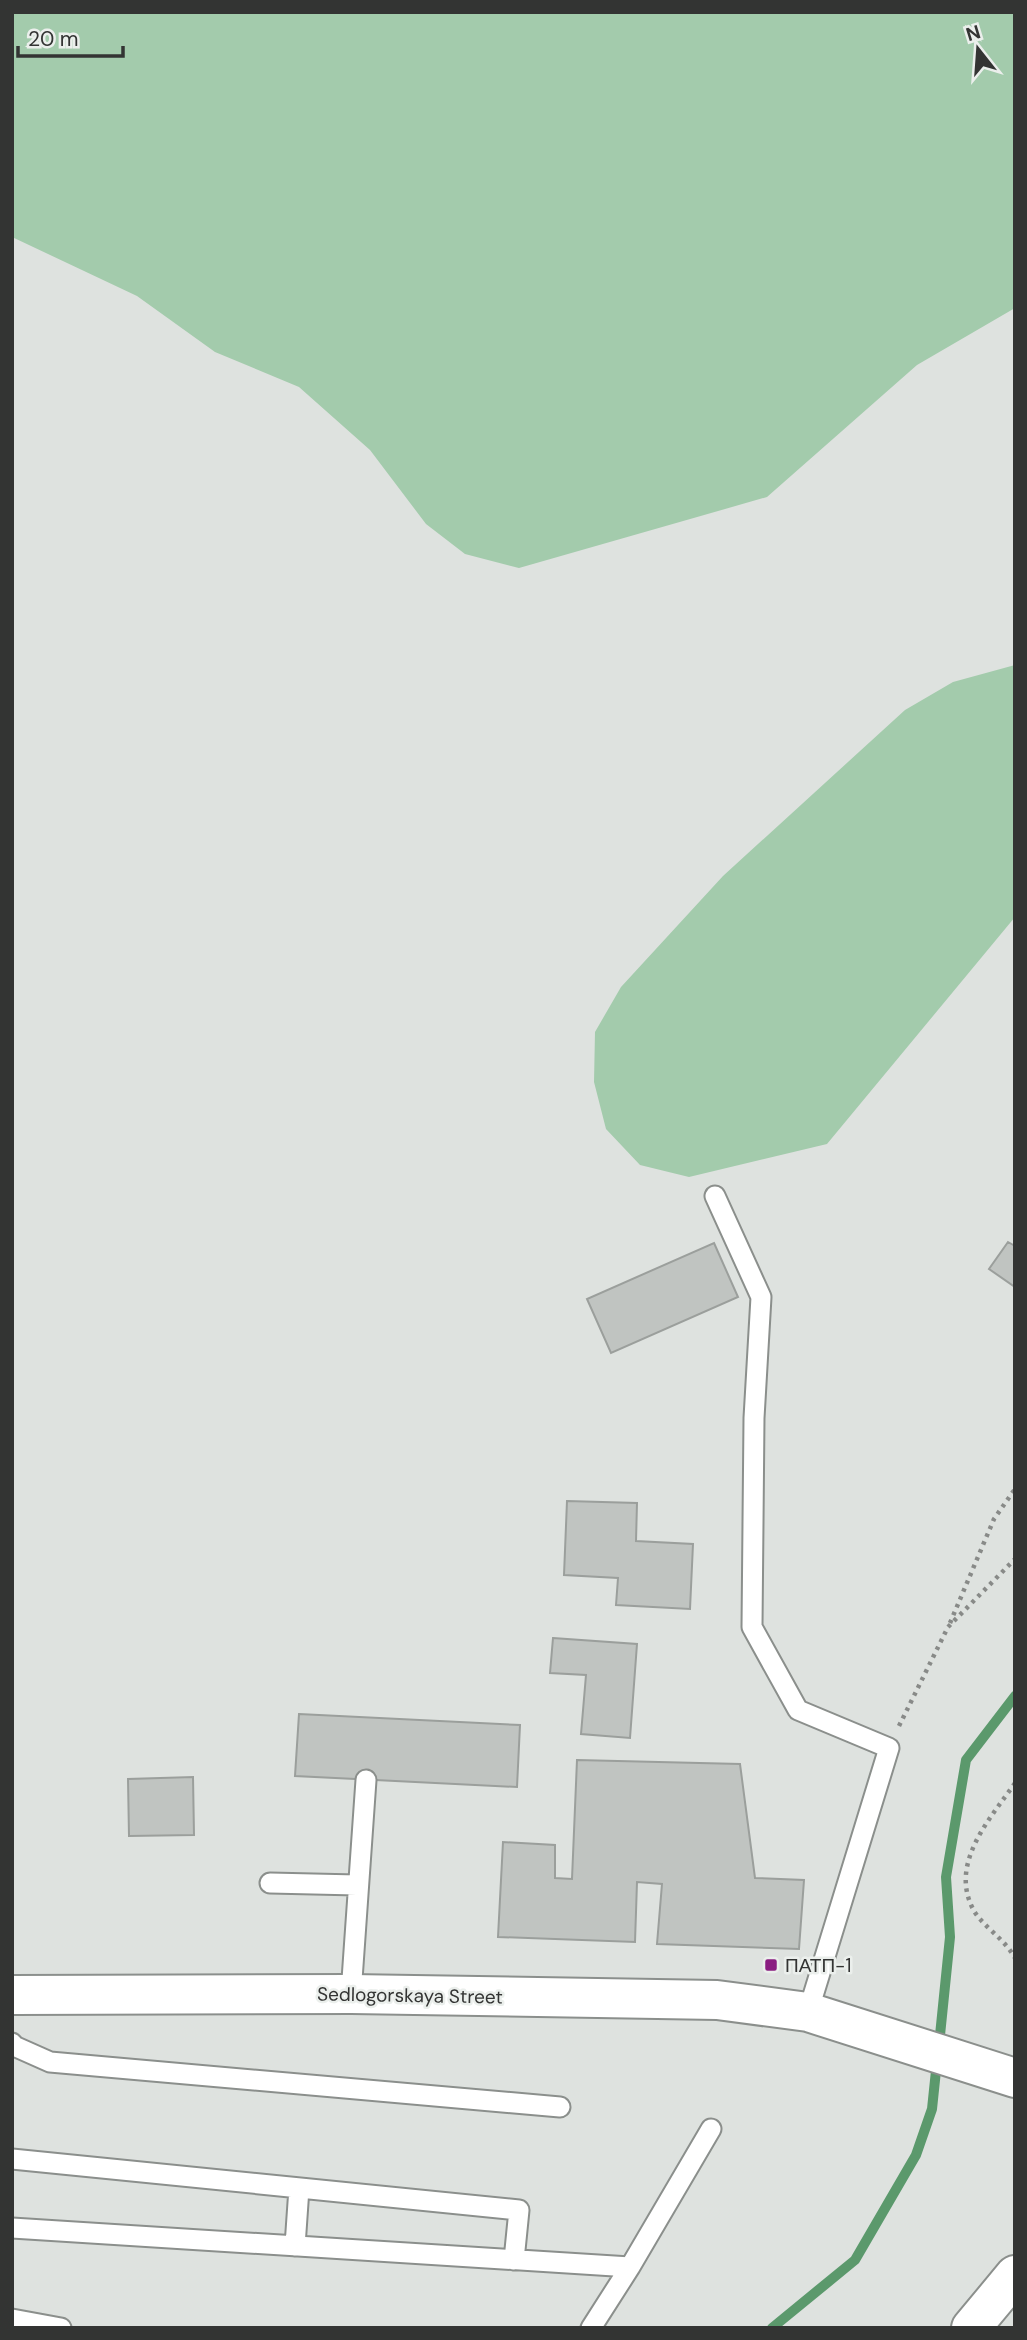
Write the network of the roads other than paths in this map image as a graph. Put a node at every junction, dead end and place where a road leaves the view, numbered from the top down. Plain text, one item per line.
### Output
1 (715, 1196) dead end
2 (366, 1780) dead end
3 (270, 1884) dead end
4 (358, 1885) junction
5 (12, 1994) edge
6 (351, 1994) junction
7 (808, 2012) junction
8 (12, 2043) edge
9 (1015, 2078) edge
10 (560, 2107) dead end
11 (711, 2129) dead end
12 (12, 2159) edge
13 (299, 2188) junction
14 (12, 2228) edge
15 (295, 2246) junction
16 (514, 2260) junction
17 (630, 2267) junction
18 (1015, 2274) edge
19 (12, 2319) edge
20 (61, 2328) edge
21 (591, 2328) edge
22 (971, 2328) edge

1 - 7 lane
2 - 4 lane
3 - 4 lane
4 - 6 lane
5 - 6 street, Sedlogorskaya Street
6 - 7 street, Sedlogorskaya Street
7 - 9 street, Sedlogorskaya Street
8 - 10 lane
11 - 17 lane
12 - 13 lane
13 - 15 lane
13 - 16 lane
14 - 15 lane
15 - 16 lane
16 - 17 lane
17 - 21 lane
18 - 22 street
19 - 20 lane

